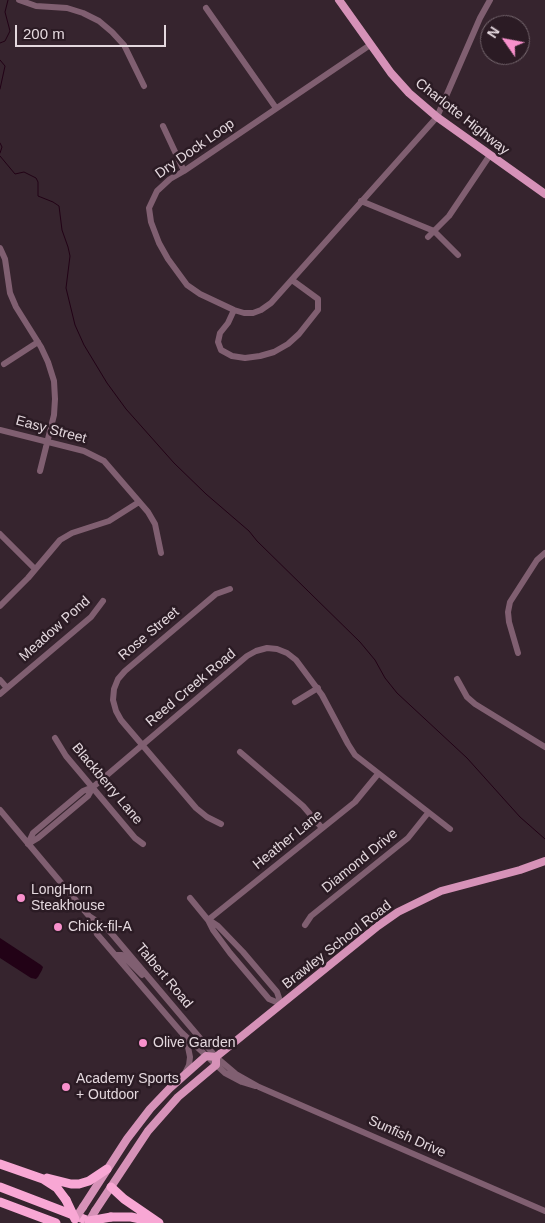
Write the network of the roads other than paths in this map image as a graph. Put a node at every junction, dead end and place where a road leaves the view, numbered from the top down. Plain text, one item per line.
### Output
1 (19, 0) edge
2 (339, 0) edge
3 (490, 0) edge
4 (206, 8) dead end
5 (370, 44) junction
6 (144, 86) dead end
7 (276, 108) junction
8 (437, 117) junction
9 (163, 126) dead end
10 (490, 155) junction
11 (184, 171) junction
12 (545, 194) edge
13 (362, 201) junction
14 (434, 231) junction
15 (428, 236) dead end
16 (0, 248) edge
17 (458, 255) dead end
18 (292, 280) junction
19 (8, 284) junction
20 (0, 286) edge
21 (234, 310) junction
22 (38, 342) junction
23 (4, 364) dead end
24 (0, 430) edge
25 (48, 442) junction
26 (40, 471) dead end
27 (139, 502) junction
28 (0, 534) edge
29 (161, 553) dead end
30 (545, 554) edge
31 (36, 569) junction
32 (230, 589) dead end
33 (103, 601) dead end
34 (0, 606) edge
35 (518, 653) dead end
36 (456, 679) dead end
37 (0, 680) edge
38 (7, 688) junction
39 (318, 688) junction
40 (0, 694) edge
41 (295, 702) dead end
42 (55, 738) dead end
43 (142, 745) junction
44 (545, 747) edge
45 (240, 752) dead end
46 (378, 774) junction
47 (92, 787) junction
48 (0, 810) edge
49 (428, 813) junction
50 (221, 824) dead end
51 (322, 828) junction
52 (450, 829) dead end
53 (28, 844) junction
54 (143, 844) dead end
55 (545, 861) edge
56 (190, 898) dead end
57 (89, 916) junction
58 (208, 920) junction
59 (305, 925) dead end
60 (115, 954) junction
61 (161, 992) junction
62 (281, 1004) junction
63 (181, 1032) junction
64 (206, 1056) junction
65 (216, 1061) junction
66 (184, 1075) junction
67 (0, 1164) edge
68 (107, 1169) junction
69 (39, 1177) junction
70 (0, 1187) edge
71 (111, 1187) junction
72 (0, 1202) edge
73 (545, 1211) edge
74 (82, 1222) edge
75 (56, 1223) edge
76 (159, 1223) edge

1 - 6 street
2 - 5 main road, Charlotte Highway
3 - 8 street, Dry Dock Loop
4 - 7 street
5 - 7 street, Dry Dock Loop
5 - 8 main road, Charlotte Highway
7 - 11 street, Dry Dock Loop
8 - 10 main road, Charlotte Highway
8 - 13 street, Dry Dock Loop
9 - 11 street
10 - 12 main road, Charlotte Highway
10 - 14 street
11 - 21 street, Dry Dock Loop
13 - 14 street
13 - 18 street, Dry Dock Loop
14 - 15 street
14 - 17 street
16 - 19 street
18 - 21 street, Dry Dock Loop
18 - 21 street
19 - 20 street
19 - 22 street
22 - 23 street
22 - 25 street
24 - 25 street, Easy Street
25 - 26 street
25 - 27 street, Easy Street
27 - 29 street, Easy Street
27 - 31 street
28 - 31 street
30 - 35 street
31 - 34 street
32 - 43 street, Rose Street
33 - 38 street, Meadow Pond
36 - 44 street
37 - 38 street
38 - 40 street, Meadow Pond
39 - 41 street
39 - 43 street, Reed Creek Road
39 - 46 street, Reed Creek Road
42 - 47 street, Blackberry Lane
43 - 47 street, Reed Creek Road
43 - 50 street, Rose Street
45 - 51 street
46 - 49 street, Reed Creek Road
46 - 51 street, Heather Lane
47 - 53 street, Reed Creek Road
47 - 54 street, Blackberry Lane
48 - 53 street, Talbert Road
49 - 52 street, Reed Creek Road
49 - 59 street, Diamond Drive
51 - 58 street, Heather Lane
53 - 57 street, Talbert Road
55 - 62 main road, Brawley School Road
56 - 58 street
57 - 60 street, Talbert Road
57 - 61 street, Talbert Road
58 - 62 street
58 - 62 street
60 - 61 street
60 - 63 street, Talbert Road
61 - 65 street, Talbert Road
62 - 65 main road, Brawley School Road
63 - 64 street, Talbert Road
63 - 66 street
64 - 65 main road
64 - 66 main road
65 - 71 main road, Brawley School Road
65 - 73 street, Sunfish Drive
66 - 68 main road
67 - 69 highway
68 - 69 highway
68 - 74 main road, bridge
69 - 74 highway, bridge
70 - 74 highway
71 - 74 main road, Brawley School Road, bridge
71 - 76 highway
72 - 75 highway
74 - 76 highway, bridge

